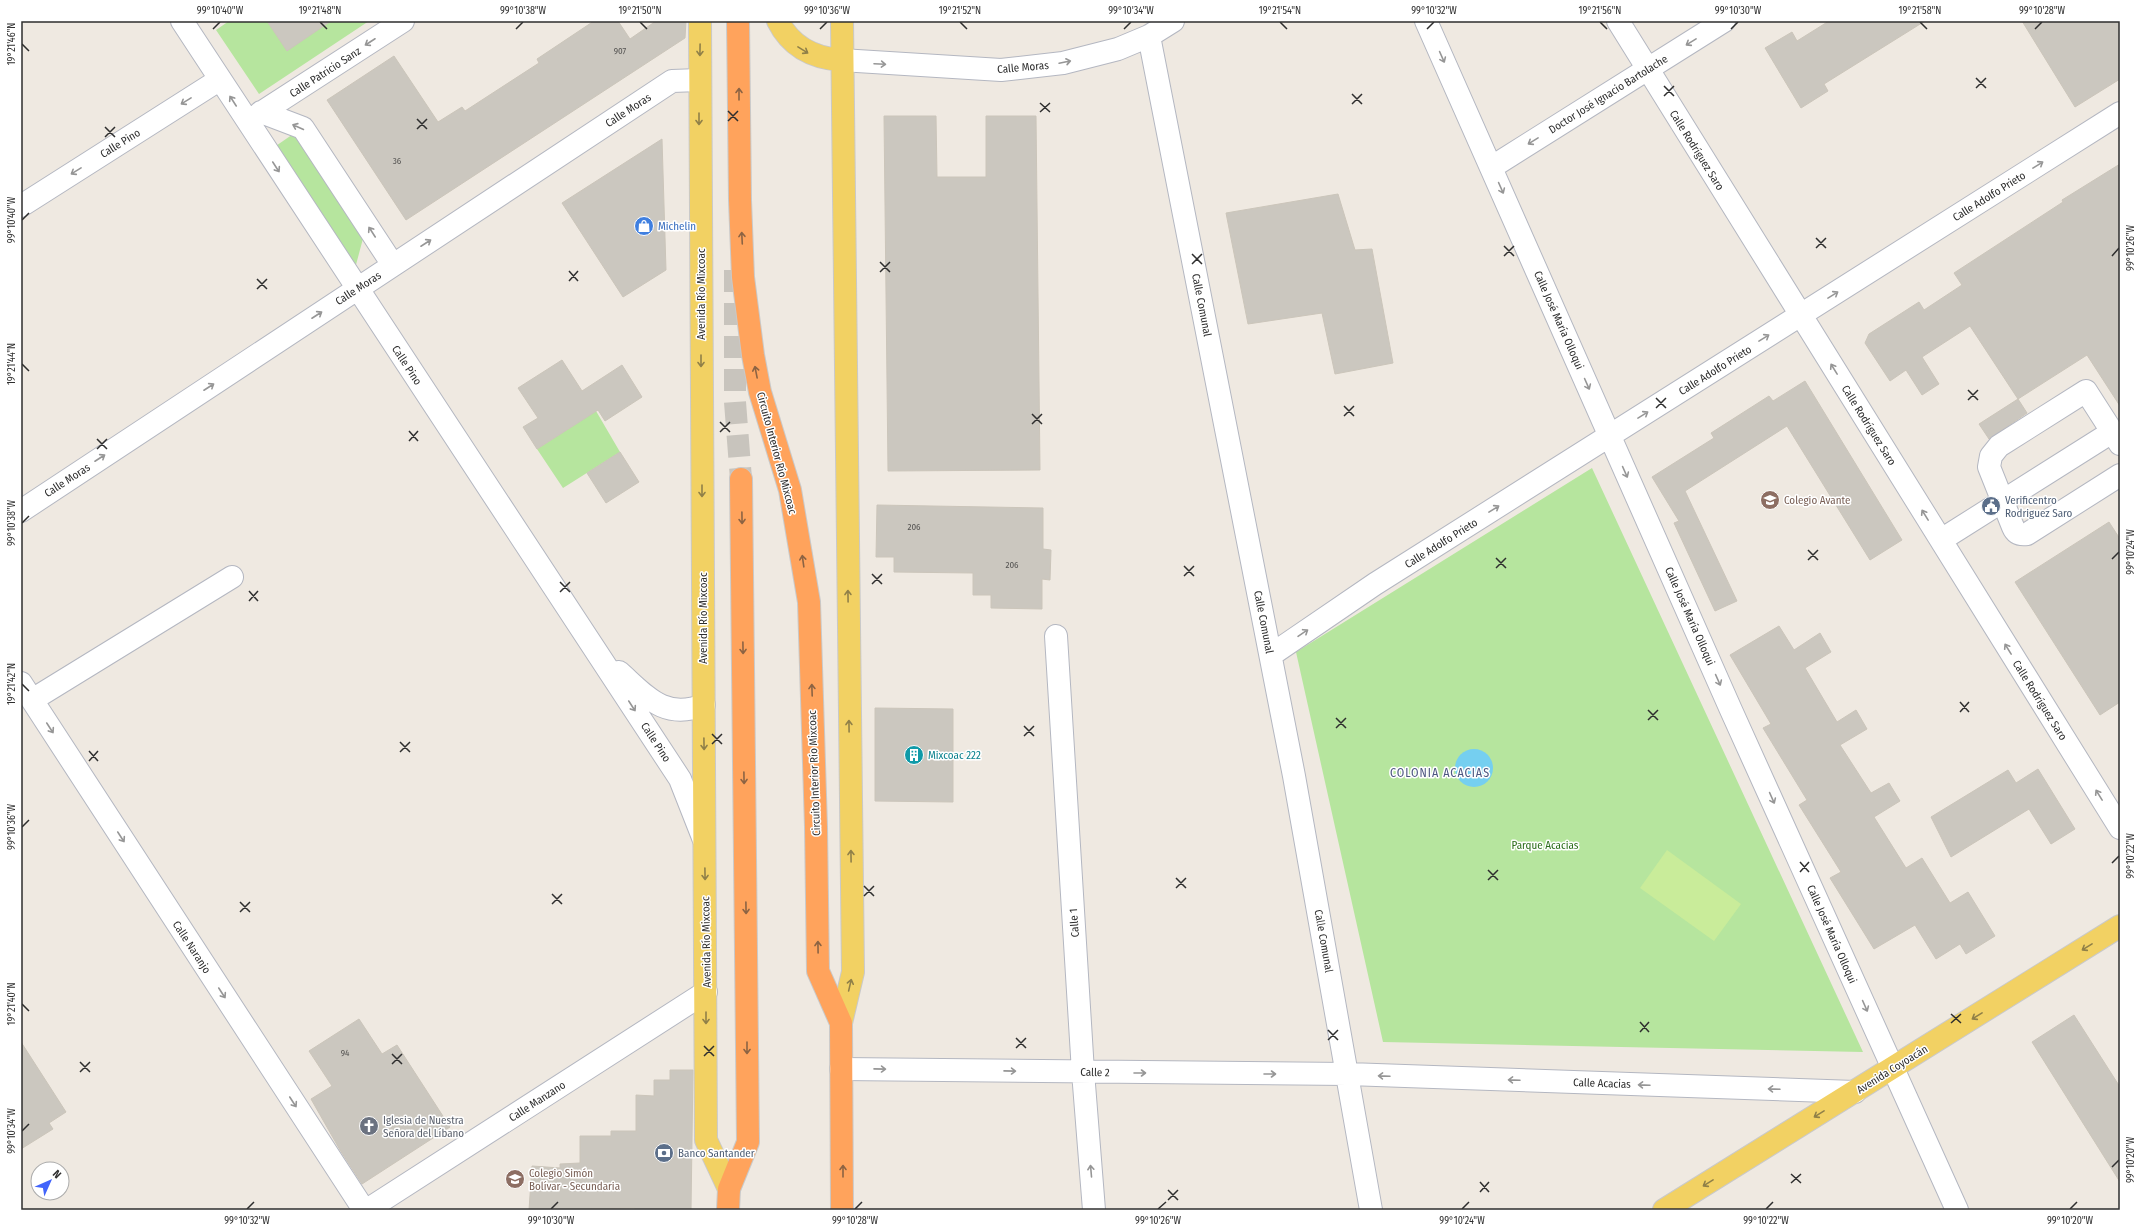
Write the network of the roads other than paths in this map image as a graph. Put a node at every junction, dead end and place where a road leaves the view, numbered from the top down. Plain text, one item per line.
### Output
1 (182, 21) edge
2 (403, 21) edge
3 (700, 21) edge
4 (738, 21) edge
5 (778, 21) edge
6 (842, 21) edge
7 (1173, 21) edge
8 (1426, 21) edge
9 (1618, 21) edge
10 (1724, 21) edge
11 (1149, 36) junction
12 (841, 60) junction
13 (1646, 70) junction
14 (219, 80) junction
15 (699, 80) junction
16 (2120, 113) edge
17 (254, 118) junction
18 (1492, 167) junction
19 (21, 206) edge
20 (394, 265) junction
21 (357, 289) junction
22 (1800, 316) junction
23 (1610, 436) junction
24 (2116, 438) edge
25 (2120, 475) edge
26 (741, 479) tunnel mouth
27 (2002, 502) junction
28 (21, 510) edge
29 (1941, 540) junction
30 (232, 577) dead end
31 (1056, 636) dead end
32 (595, 650) junction
33 (1271, 654) junction
34 (26, 692) edge
35 (704, 705) junction
36 (2120, 828) edge
37 (705, 841) junction
38 (2120, 926) edge
39 (706, 992) junction
40 (841, 1023) junction
41 (841, 1069) junction
42 (1893, 1069) junction
43 (1083, 1072) junction
44 (1348, 1074) junction
45 (1855, 1092) junction
46 (728, 1200) edge
47 (364, 1210) edge
48 (367, 1210) edge
49 (842, 1210) edge
50 (1094, 1210) edge
51 (1371, 1210) edge
52 (1664, 1210) edge
53 (1957, 1210) edge

1 - 14 street, Calle Pino
2 -> 17 street, Calle Patricio Sanz
3 -> 15 main road, Avenida Río Mixcoac
40 -> 4 highway, Circuito Interior Río Mixcoac
5 -> 12 main road
6 - 12 main road
7 - 11 street, Calle Moras
8 -> 18 street, Calle José María Olloqui
9 - 13 street, Calle Rodríguez Saro
10 -> 13 street, Doctor José Ignacio Bartolache
12 -> 11 street, Calle Moras
11 - 33 street, Calle Comunal
40 -> 12 main road
13 -> 18 street, Doctor José Ignacio Bartolache
13 - 22 street, Calle Rodríguez Saro
17 -> 14 street, Calle Pino
14 -> 19 street, Calle Pino
20 -> 15 street, Calle Moras
15 -> 35 main road, Avenida Río Mixcoac
22 -> 16 street, Calle Adolfo Prieto
20 -> 17 street
17 -> 21 street, Calle Pino
18 -> 23 street, Calle José María Olloqui
20 - 21 street, Calle Moras
28 -> 21 street, Calle Moras
21 - 32 street, Calle Pino
23 -> 22 street, Calle Adolfo Prieto
29 -> 22 street, Calle Rodríguez Saro
33 -> 23 street, Calle Adolfo Prieto
23 -> 42 street, Calle José María Olloqui
24 - 27 street
24 - 27 street
25 - 27 street
26 -> 46 highway
27 - 29 street
36 -> 29 street, Calle Rodríguez Saro
30 - 34 street
31 - 43 street, Calle 1
32 - 35 street, Calle Pino
32 -> 37 street, Calle Pino
33 - 44 street, Calle Comunal
34 -> 47 street, Calle Naranjo
35 -> 37 main road, Avenida Río Mixcoac
37 -> 39 main road, Avenida Río Mixcoac
38 -> 42 main road, Avenida Coyoacán
39 -> 46 main road, Avenida Río Mixcoac
39 - 48 street, Calle Manzano
40 - 41 highway
41 -> 43 street, Calle 2
49 -> 41 highway
42 - 45 main road, Avenida Coyoacán
42 - 53 street, Calle José María Olloqui
43 -> 44 street, Calle 2
50 -> 43 street, Calle 1
45 -> 44 street, Calle Acacias
44 - 51 street, Calle Comunal
45 -> 52 main road, Avenida Coyoacán

